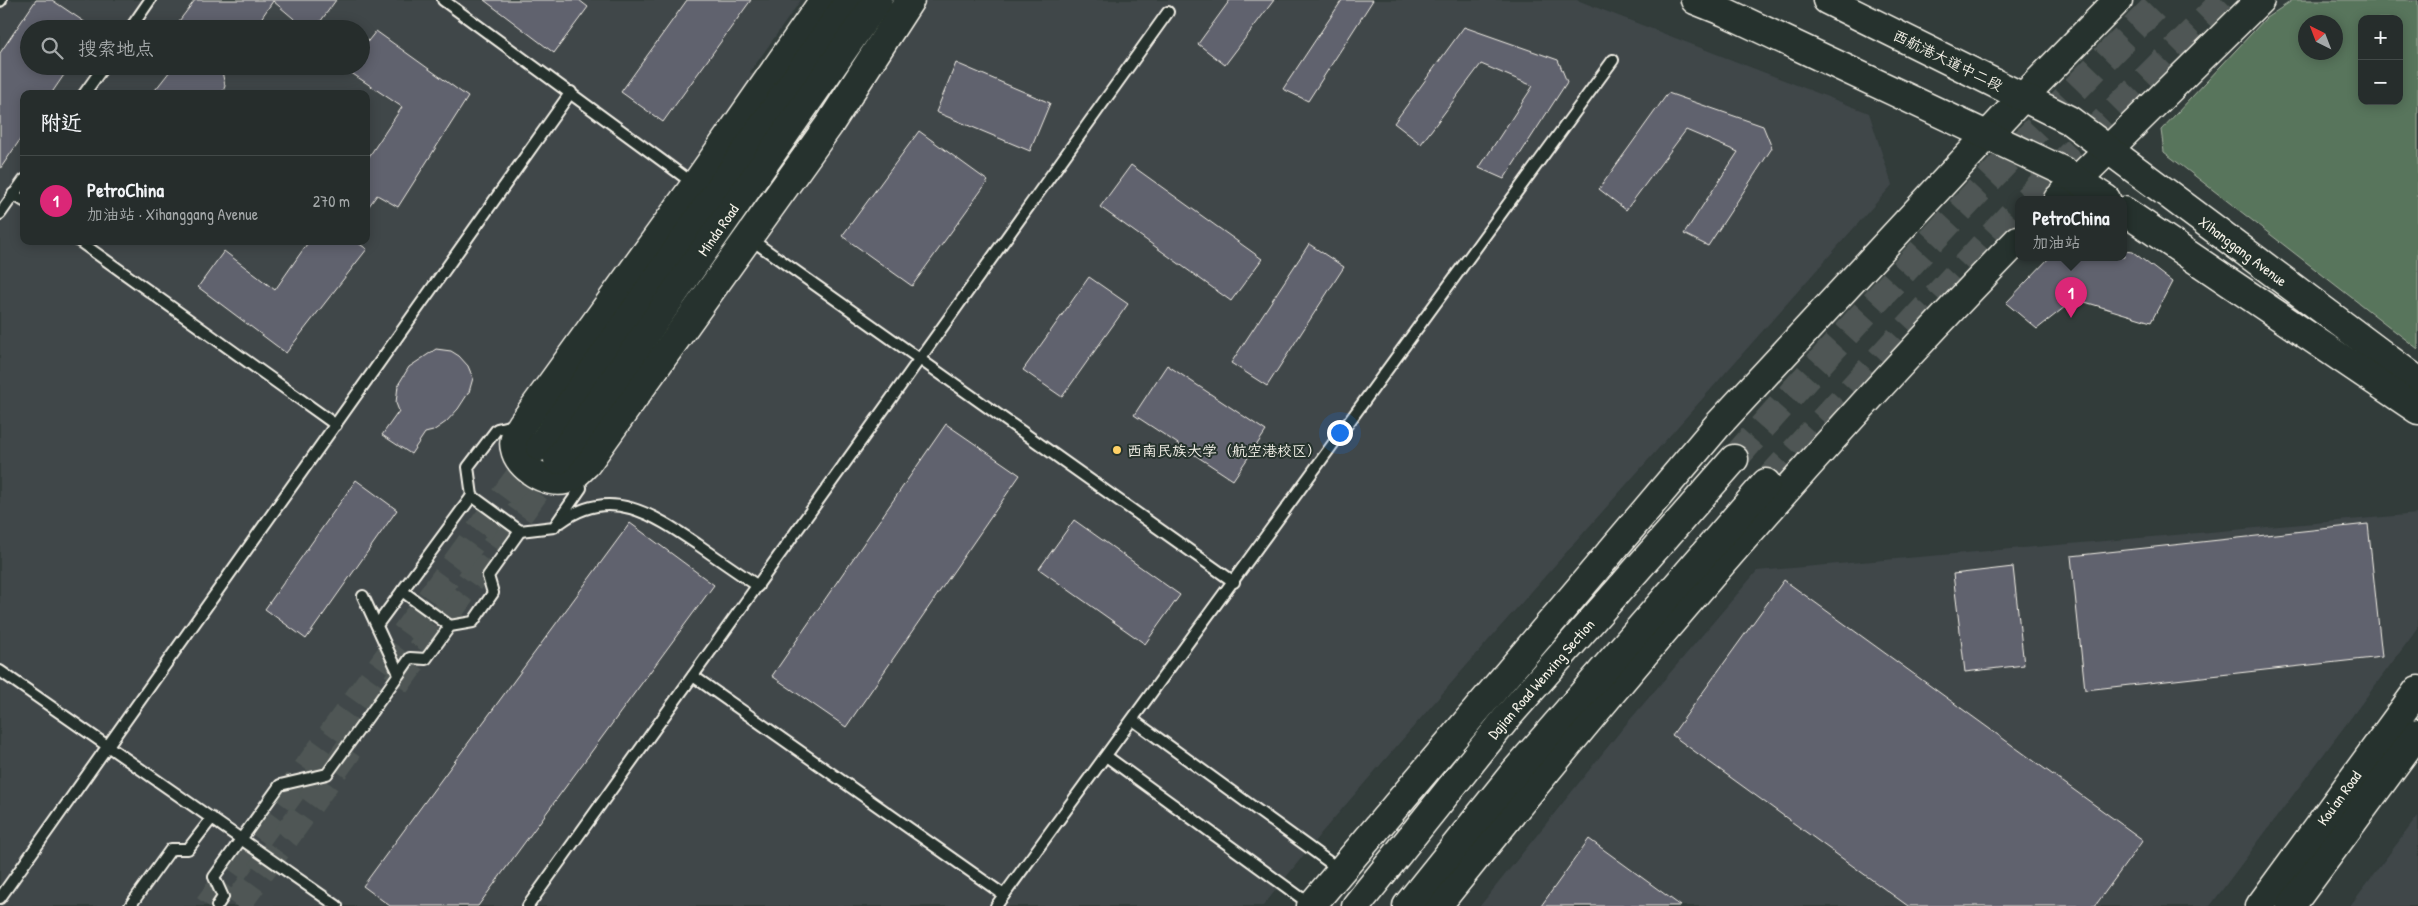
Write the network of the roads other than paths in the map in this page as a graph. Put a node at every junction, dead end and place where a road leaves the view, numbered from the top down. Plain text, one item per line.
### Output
1 (150, 0) edge
2 (443, 0) edge
3 (824, 0) edge
4 (850, 0) edge
5 (878, 0) edge
6 (910, 0) edge
7 (1695, 0) edge
8 (1828, 0) edge
9 (2118, 0) edge
10 (2260, 0) edge
11 (1168, 12) dead end
12 (136, 20) edge
13 (1613, 60) dead end
14 (98, 75) edge
15 (87, 90) edge
16 (572, 92) junction
17 (2023, 97) junction
18 (2069, 120) joint
19 (1988, 136) junction
20 (2108, 150) junction
21 (2077, 180) junction
22 (695, 185) junction
23 (20, 186) edge
24 (14, 194) junction
25 (2061, 196) edge
26 (2101, 196) edge
27 (20, 199) edge
28 (2, 207) edge
29 (2127, 213) edge
30 (748, 238) junction
31 (2015, 243) edge
32 (85, 245) edge
33 (920, 359) junction
34 (2418, 381) edge
35 (2418, 410) edge
36 (523, 423) junction
37 (336, 425) junction
38 (559, 459) junction
39 (1734, 459) tunnel mouth
40 (1766, 482) tunnel mouth
41 (472, 496) junction
42 (554, 527) junction
43 (520, 531) junction
44 (1234, 582) junction
45 (758, 586) junction
46 (402, 591) junction
47 (363, 596) dead end
48 (377, 625) junction
49 (450, 626) junction
50 (0, 671) edge
51 (399, 674) junction
52 (693, 676) junction
53 (2418, 690) edge
54 (1133, 720) junction
55 (2418, 733) edge
56 (108, 746) junction
57 (1106, 756) junction
58 (212, 818) junction
59 (241, 839) junction
60 (1340, 870) junction
61 (1004, 895) junction
62 (0, 898) edge
63 (130, 906) edge
64 (217, 906) edge
65 (337, 906) edge
66 (528, 906) edge
67 (996, 906) edge
68 (1311, 906) edge
69 (1356, 906) edge
70 (1407, 906) edge
71 (1437, 906) edge
72 (2260, 906) edge
73 (2291, 906) edge

1 - 12 lane
2 - 16 lane
3 - 22 street
4 - 38 street, Minda Road
5 - 38 street, Minda Road
6 - 30 street
7 - 19 street
8 - 17 street, 西航港大道中二段
9 - 17 street
10 - 20 street
11 - 33 lane
13 - 44 lane
14 - 15 lane
16 - 22 lane
16 - 37 lane
17 - 18 street, 西航港大道中二段
17 - 19 street
18 - 20 street, Xihanggang Avenue
19 - 21 street
19 - 60 street
20 - 21 street
20 - 34 street, Xihanggang Avenue
21 - 25 street
21 - 26 street
22 - 36 street
23 - 24 lane
24 - 27 lane
24 - 28 lane
29 - 35 street
30 - 33 lane
30 - 38 street
31 - 71 street
32 - 37 lane
33 - 44 lane
33 - 45 lane
36 - 38 street
36 - 41 lane
37 - 56 lane
38 - 42 lane
39 - 69 street, Dajian Road Wenxing Section
40 - 70 street
41 - 43 lane
41 - 46 lane
42 - 43 lane
42 - 45 lane
43 - 49 lane
44 - 54 lane
45 - 52 lane
46 - 48 lane
46 - 49 lane
47 - 48 lane
48 - 51 lane
49 - 51 lane
50 - 56 lane
51 - 59 lane
52 - 61 lane
52 - 66 lane
53 - 72 street, Kou'an Road
54 - 57 lane
54 - 60 lane
55 - 73 street, Kou'an Road
56 - 58 lane
56 - 62 lane
57 - 61 lane
57 - 68 lane
58 - 59 lane
58 - 63 lane
59 - 64 lane
59 - 65 lane
60 - 68 street
61 - 67 lane

